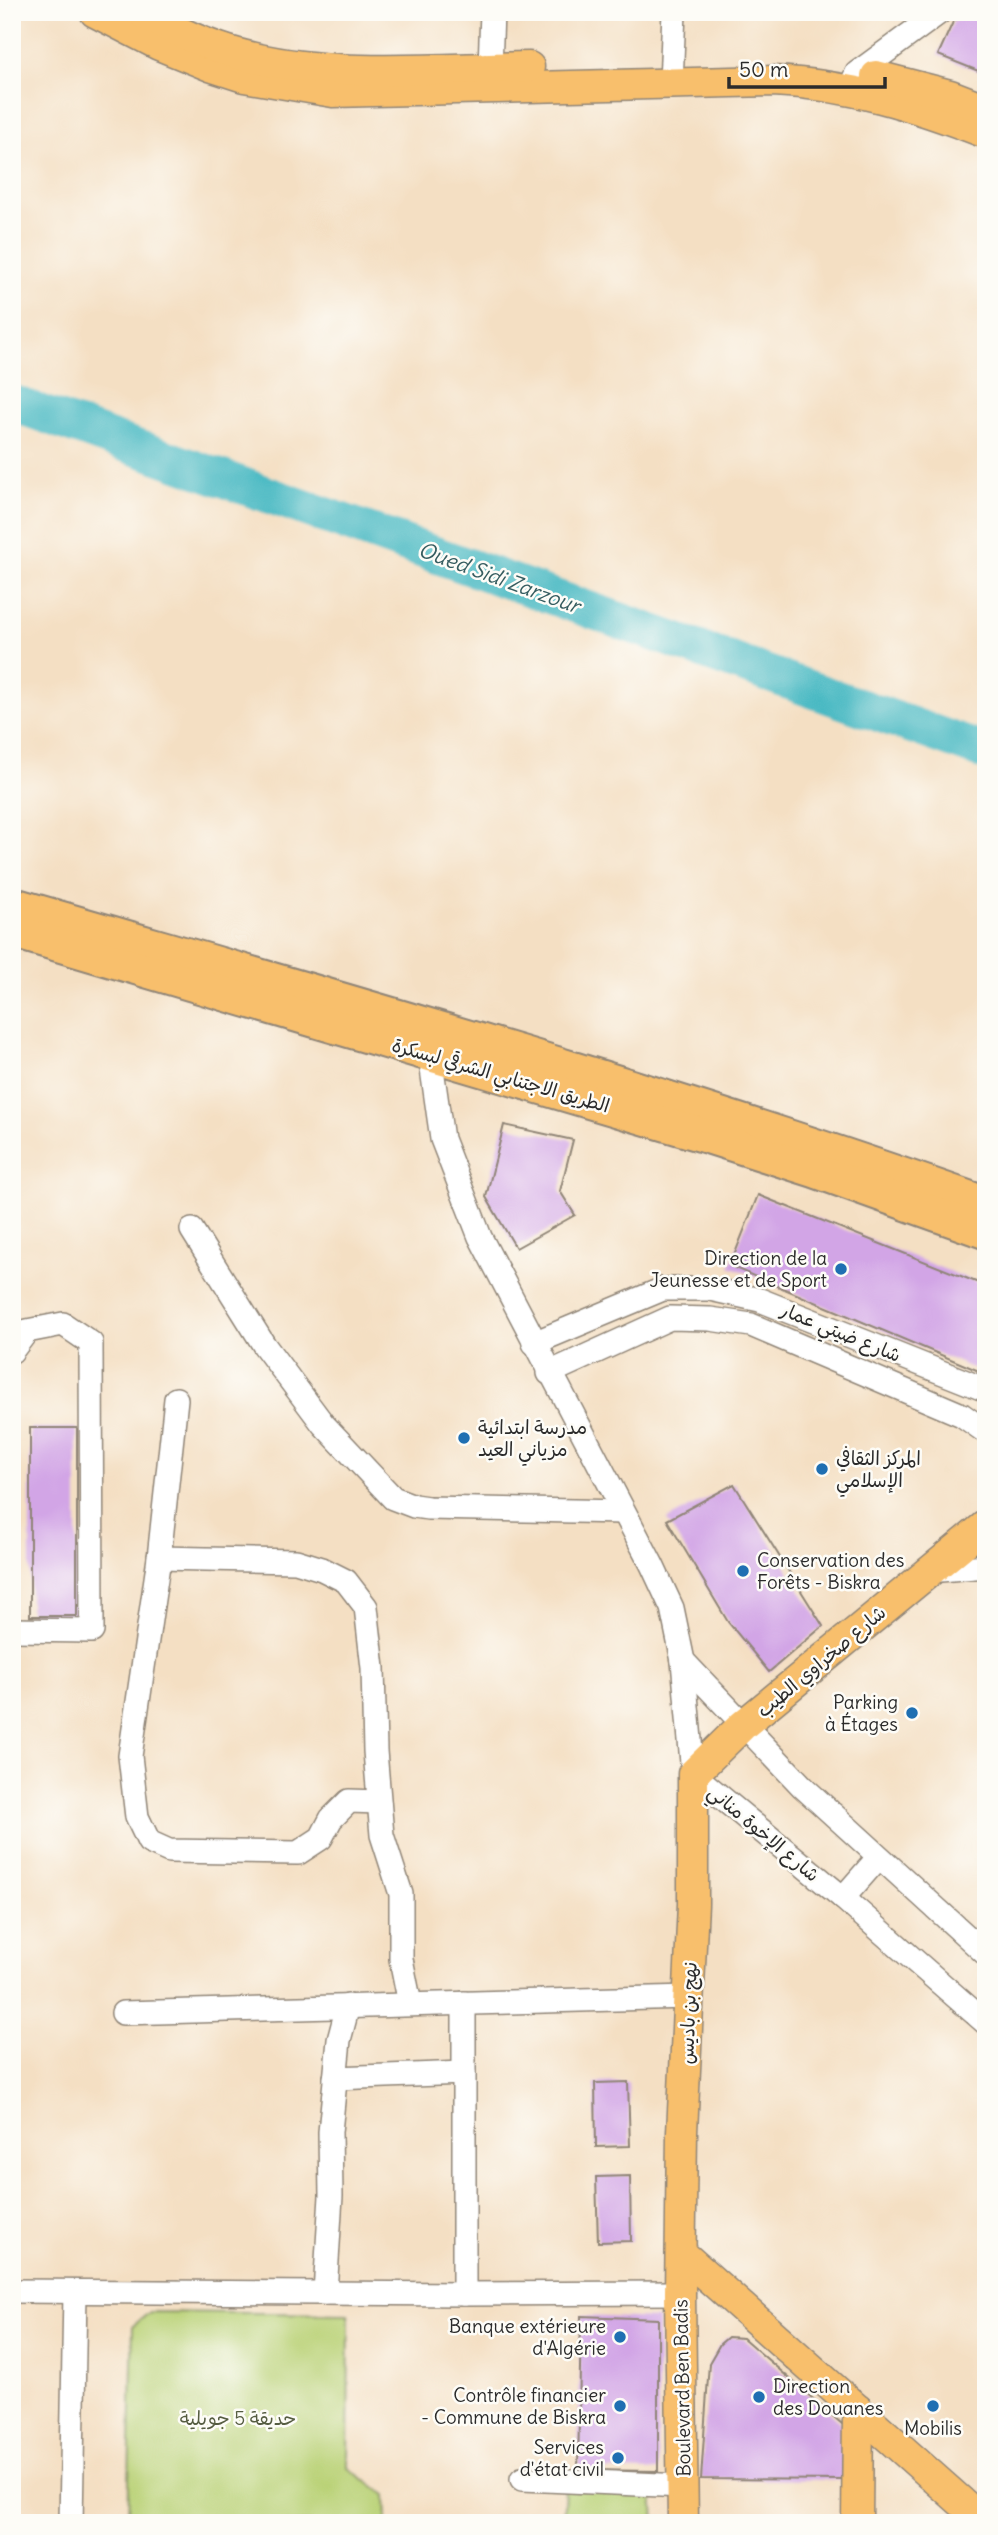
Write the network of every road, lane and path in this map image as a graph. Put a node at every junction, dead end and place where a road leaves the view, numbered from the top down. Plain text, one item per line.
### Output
1 (95, 12) edge
2 (141, 12) edge
3 (492, 12) edge
4 (674, 12) edge
5 (940, 12) edge
6 (490, 67) junction
7 (671, 74) junction
8 (853, 81) junction
9 (986, 109) edge
10 (986, 133) edge
11 (12, 904) edge
12 (12, 931) edge
13 (430, 1055) junction
14 (986, 1204) edge
15 (192, 1230) dead end
16 (986, 1232) edge
17 (760, 1300) junction
18 (751, 1325) junction
19 (534, 1343) junction
20 (12, 1351) edge
21 (550, 1373) junction
22 (986, 1390) edge
23 (176, 1399) dead end
24 (986, 1432) edge
25 (623, 1512) junction
26 (986, 1525) edge
27 (159, 1558) junction
28 (986, 1566) edge
29 (929, 1570) junction
30 (12, 1630) edge
31 (683, 1661) junction
32 (743, 1725) junction
33 (693, 1774) junction
34 (379, 1802) junction
35 (878, 1858) junction
36 (843, 1898) junction
37 (986, 1954) edge
38 (688, 1997) junction
39 (464, 2003) junction
40 (410, 2004) junction
41 (348, 2006) junction
42 (124, 2013) dead end
43 (986, 2023) edge
44 (464, 2073) junction
45 (335, 2078) junction
46 (681, 2253) junction
47 (12, 2291) edge
48 (75, 2292) junction
49 (325, 2292) junction
50 (464, 2294) junction
51 (732, 2298) junction
52 (680, 2306) junction
53 (858, 2410) junction
54 (522, 2479) dead end
55 (684, 2486) junction
56 (71, 2523) edge
57 (683, 2523) edge
58 (858, 2523) edge
59 (985, 2523) edge

1 - 7 main road
2 - 6 main road
3 - 6 street
4 - 7 street
5 - 8 street
6 - 7 main road
7 - 8 main road
8 - 9 main road
8 - 10 main road
11 - 14 highway, الطريق الاجتنابي الشرقي لبسكرة
12 - 13 highway, الطريق الاجتنابي الشرقي لبسكرة
13 - 16 highway, الطريق الاجتنابي الشرقي لبسكرة
13 - 19 street, شارع الإخوة مناني
15 - 25 street
17 - 18 street
17 - 19 street, شارع ضيتي عمار
17 - 22 street, شارع ضيتي عمار
18 - 21 street
18 - 24 street
19 - 21 street, شارع الإخوة مناني
20 - 30 street
21 - 25 street, شارع الإخوة مناني
23 - 27 street
25 - 31 street, شارع الإخوة مناني
26 - 29 main road, شارع صخراوي الطيب
27 - 34 street
27 - 34 street
28 - 29 street
29 - 32 main road, شارع صخراوي الطيب
31 - 32 street
31 - 33 street, شارع الإخوة مناني
32 - 33 main road, شارع صخراوي الطيب
32 - 35 street
33 - 36 street, شارع الإخوة مناني
33 - 38 main road, نهج بن باديس
34 - 40 street
35 - 36 street
35 - 37 street
36 - 43 street, شارع الإخوة مناني
38 - 39 street
38 - 46 main road, نهج بن باديس
39 - 40 street
39 - 44 street
40 - 41 street
41 - 42 street
41 - 45 street
44 - 45 street
44 - 50 street
45 - 49 street
46 - 51 main road
46 - 52 main road, Boulevard Ben Badis
47 - 48 street
48 - 49 street
48 - 56 street
49 - 50 street
50 - 52 street
51 - 52 main road
51 - 53 main road
52 - 55 main road, Boulevard Ben Badis
53 - 58 main road
53 - 59 main road
54 - 55 street
55 - 57 main road, Boulevard Ben Badis

